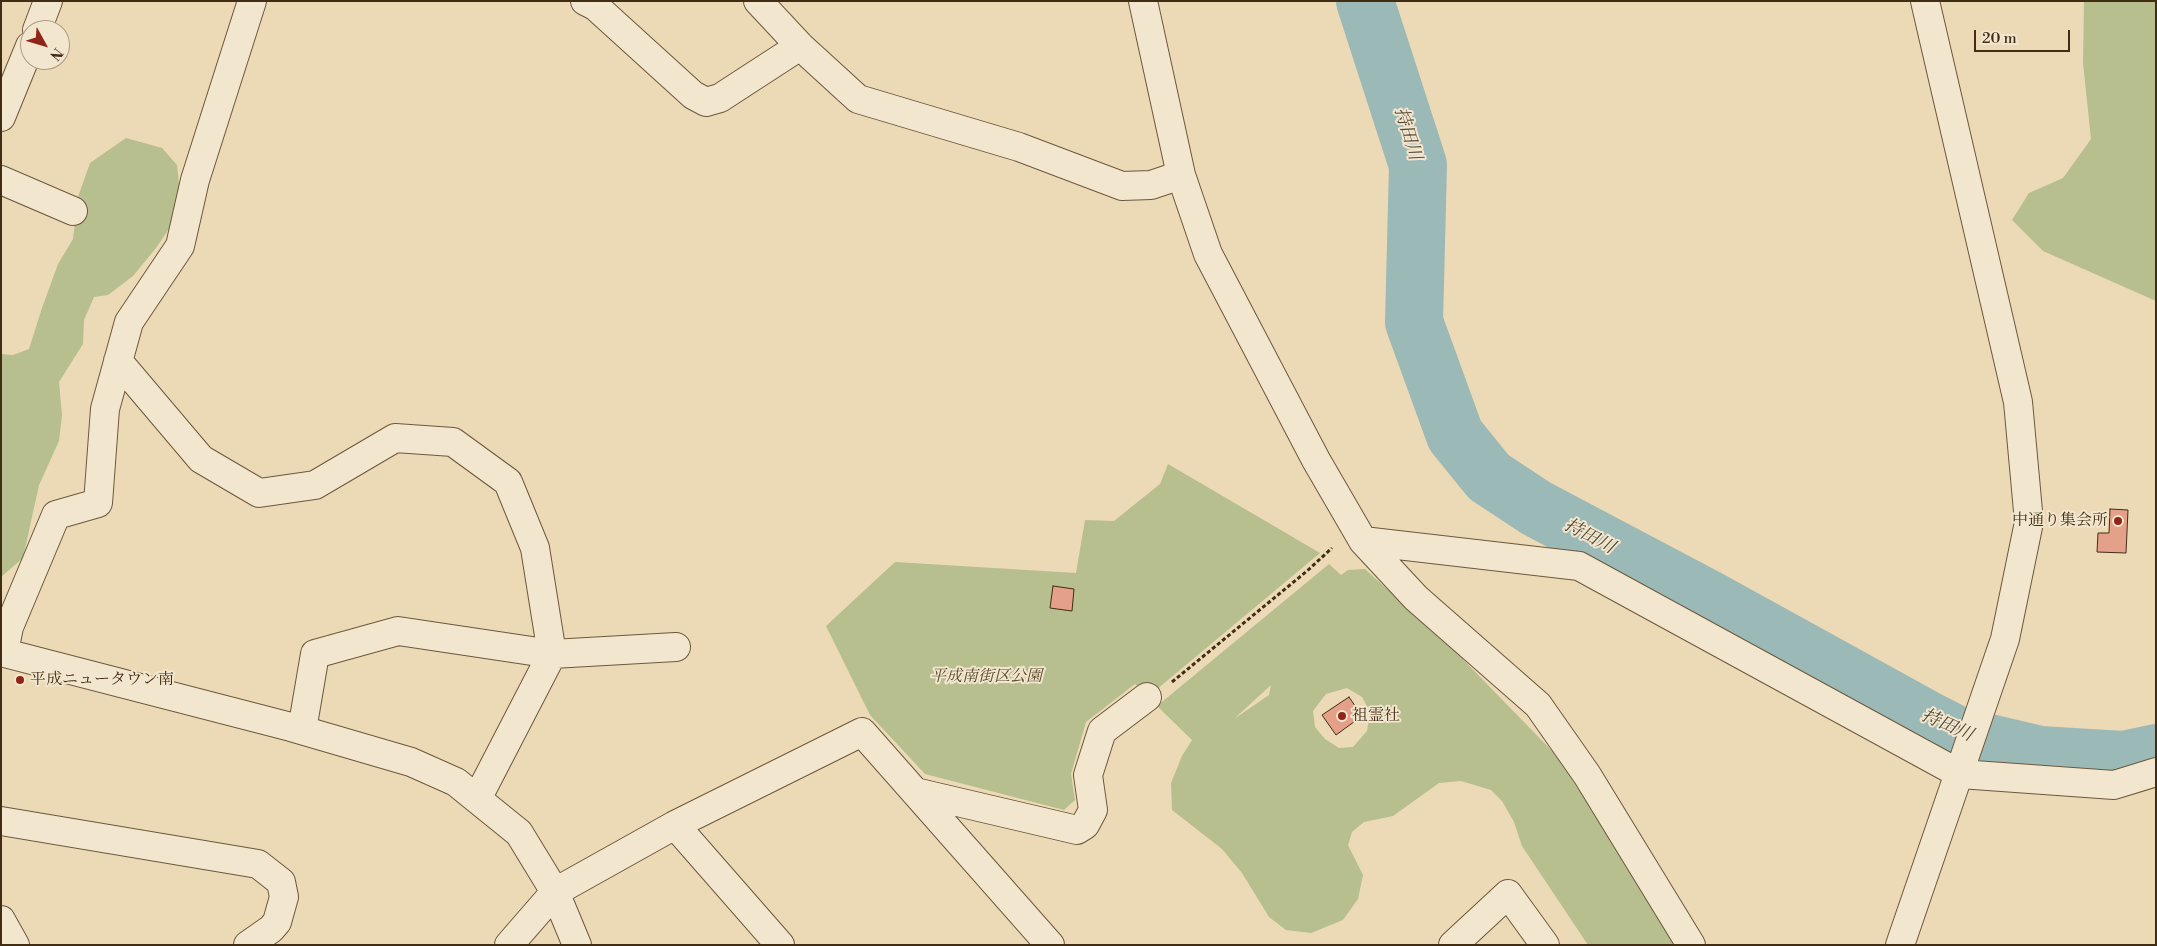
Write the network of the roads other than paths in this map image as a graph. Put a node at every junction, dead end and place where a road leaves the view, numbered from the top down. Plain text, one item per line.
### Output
1 (48, 1) edge
2 (252, 1) edge
3 (585, 1) edge
4 (758, 1) edge
5 (1143, 1) edge
6 (1925, 1) edge
7 (40, 20) edge
8 (800, 46) junction
9 (20, 70) edge
10 (1, 117) edge
11 (1181, 175) junction
12 (1, 180) edge
13 (73, 211) dead end
14 (118, 361) junction
15 (1362, 541) junction
16 (676, 647) dead end
17 (3, 652) edge
18 (552, 654) junction
19 (1147, 697) road end
20 (302, 730) junction
21 (1963, 766) junction
22 (2156, 772) edge
23 (915, 792) junction
24 (477, 799) junction
25 (1, 821) edge
26 (675, 825) junction
27 (555, 892) junction
28 (1, 920) edge
29 (15, 945) edge
30 (248, 945) edge
31 (509, 945) edge
32 (577, 945) edge
33 (780, 945) edge
34 (1050, 945) edge
35 (1453, 945) edge
36 (1545, 945) edge
37 (1691, 945) edge
38 (1900, 945) edge

1 - 7 street
2 - 14 street
3 - 8 street
4 - 8 street
5 - 11 street
6 - 21 street
8 - 11 street
9 - 10 street
11 - 15 street
12 - 13 street
14 - 17 street
14 - 18 street
15 - 21 street
15 - 37 street
16 - 18 street
17 - 20 street
18 - 20 street
18 - 24 street
19 - 23 street
20 - 24 street
21 - 22 street
21 - 38 street
23 - 26 street
23 - 34 street
24 - 27 street
25 - 30 street
26 - 27 street
26 - 33 street
27 - 31 street
27 - 32 street
28 - 29 street
35 - 36 street

